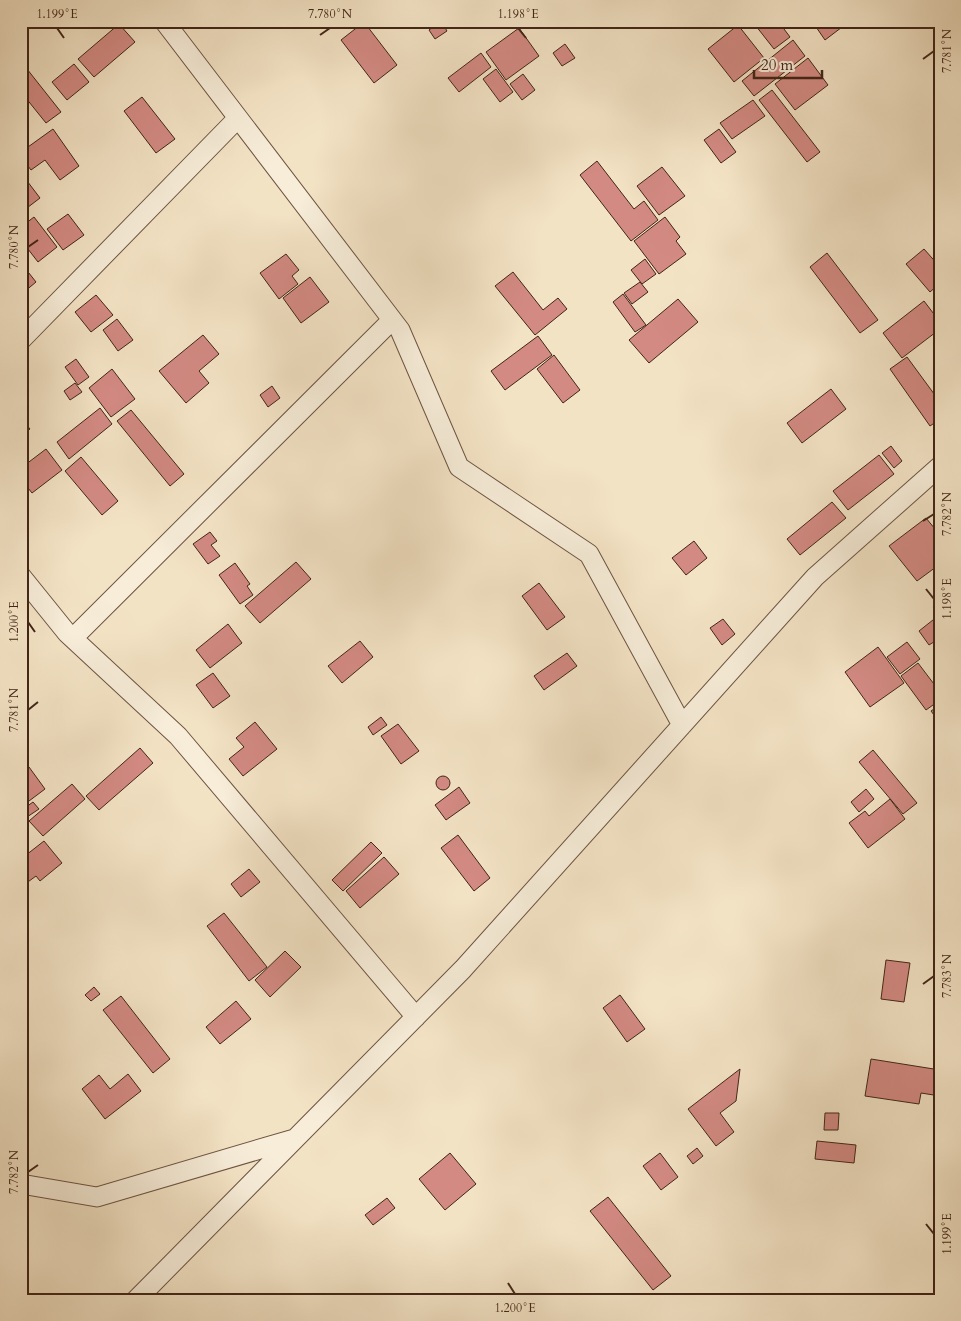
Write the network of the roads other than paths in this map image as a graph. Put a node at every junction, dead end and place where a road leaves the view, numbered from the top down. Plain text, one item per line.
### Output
1 (164, 21) edge
2 (238, 118) junction
3 (392, 320) junction
4 (21, 340) edge
5 (940, 466) edge
6 (21, 576) edge
7 (73, 638) junction
8 (682, 725) junction
9 (416, 1017) junction
10 (296, 1138) junction
11 (21, 1184) edge
12 (136, 1300) edge

1 - 2 street
2 - 3 street
2 - 4 street
3 - 7 street
3 - 8 street
5 - 8 street
6 - 7 street
7 - 9 street
8 - 9 street
9 - 10 street
10 - 11 street
10 - 12 street

